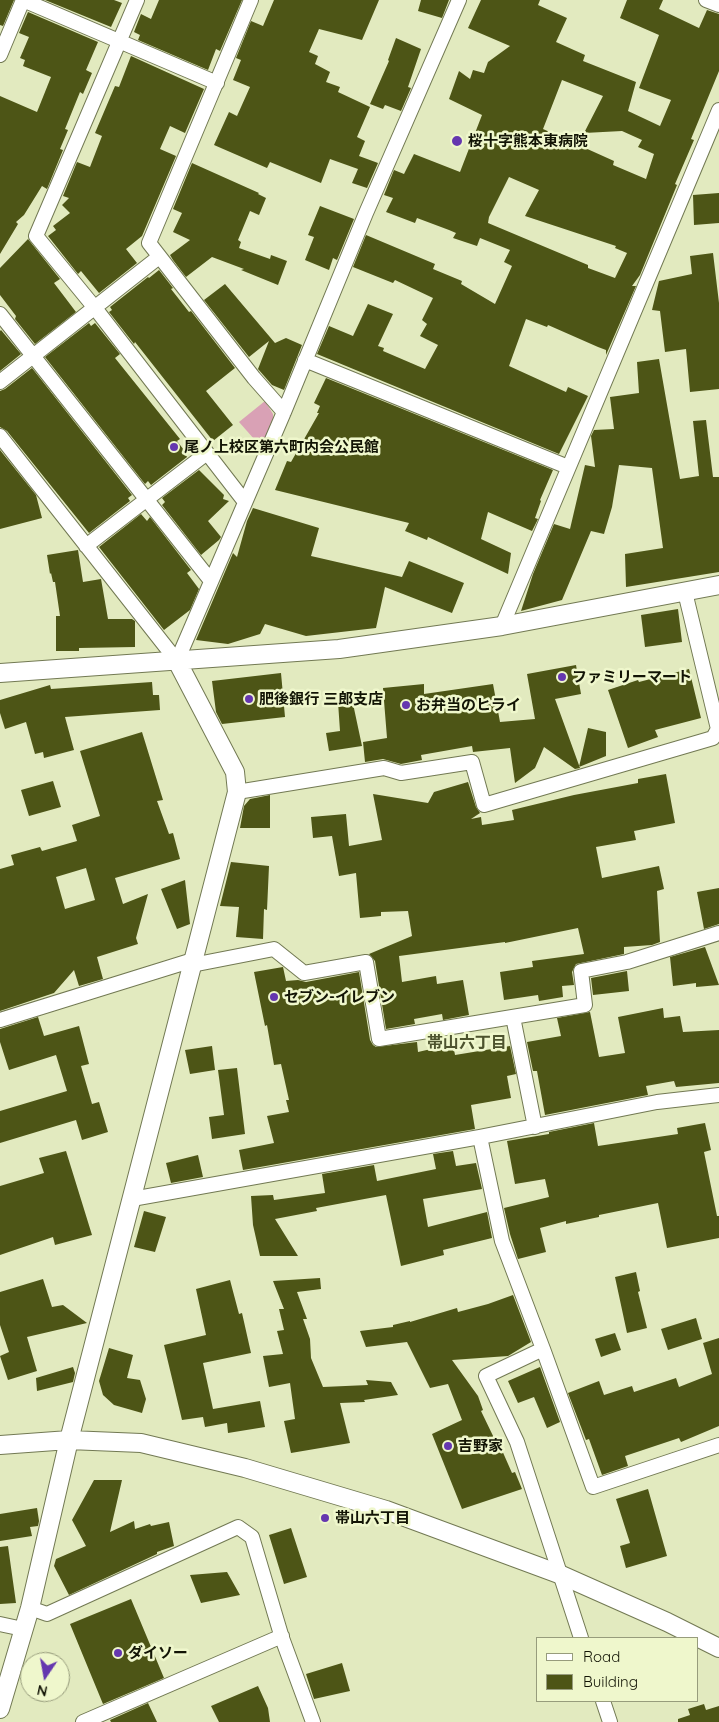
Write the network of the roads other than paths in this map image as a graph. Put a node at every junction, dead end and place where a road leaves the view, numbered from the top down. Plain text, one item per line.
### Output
1 (23, 0) edge
2 (138, 0) edge
3 (251, 0) edge
4 (459, 0) edge
5 (706, 0) edge
6 (719, 5) edge
7 (120, 41) junction
8 (0, 55) edge
9 (217, 83) junction
10 (719, 110) edge
11 (158, 257) junction
12 (95, 308) junction
13 (0, 314) edge
14 (33, 356) junction
15 (305, 360) junction
16 (0, 382) edge
17 (284, 412) junction
18 (0, 436) edge
19 (207, 453) junction
20 (568, 467) junction
21 (146, 499) junction
22 (245, 502) junction
23 (86, 546) junction
24 (211, 581) junction
25 (719, 585) edge
26 (685, 592) junction
27 (502, 626) junction
28 (177, 661) junction
29 (0, 673) edge
30 (236, 792) junction
31 (719, 933) edge
32 (192, 963) junction
33 (513, 1017) junction
34 (0, 1020) edge
35 (719, 1095) edge
36 (535, 1127) junction
37 (480, 1137) junction
38 (132, 1199) junction
39 (543, 1349) junction
40 (69, 1440) junction
41 (719, 1445) edge
42 (0, 1446) edge
43 (0, 1456) edge
44 (559, 1574) junction
45 (30, 1608) junction
46 (0, 1624) edge
47 (23, 1629) junction
48 (282, 1636) junction
49 (581, 1637) edge
50 (697, 1637) edge
51 (699, 1638) edge
52 (719, 1648) edge
53 (603, 1702) edge
54 (0, 1709) edge
55 (83, 1722) edge
56 (313, 1722) edge
57 (610, 1722) edge

1 - 7 street
1 - 8 street
2 - 7 street
3 - 9 street
4 - 15 street
5 - 6 street
7 - 9 street
7 - 12 street
9 - 11 street
10 - 20 street
11 - 12 street
11 - 17 street
12 - 14 street
12 - 19 street
13 - 14 street
14 - 16 street
14 - 21 street
15 - 17 street
15 - 20 street
17 - 22 street
18 - 23 street
19 - 21 street
19 - 22 street
20 - 27 street
21 - 23 street
21 - 24 street
22 - 24 street
23 - 28 street
24 - 28 street
25 - 26 street
26 - 27 street
26 - 30 street
27 - 28 street
28 - 29 street
28 - 30 street
30 - 32 street
31 - 33 street
32 - 33 street
32 - 34 street
32 - 38 street
33 - 36 street
35 - 36 street
36 - 37 street
37 - 38 street
37 - 39 street
38 - 40 street
39 - 41 street
39 - 44 street
40 - 42 street
40 - 43 street
40 - 44 street
40 - 45 street
44 - 49 street
44 - 50 street
45 - 47 street
45 - 48 street
46 - 47 street
47 - 54 street
48 - 55 street
48 - 56 street
51 - 52 street
53 - 57 street

